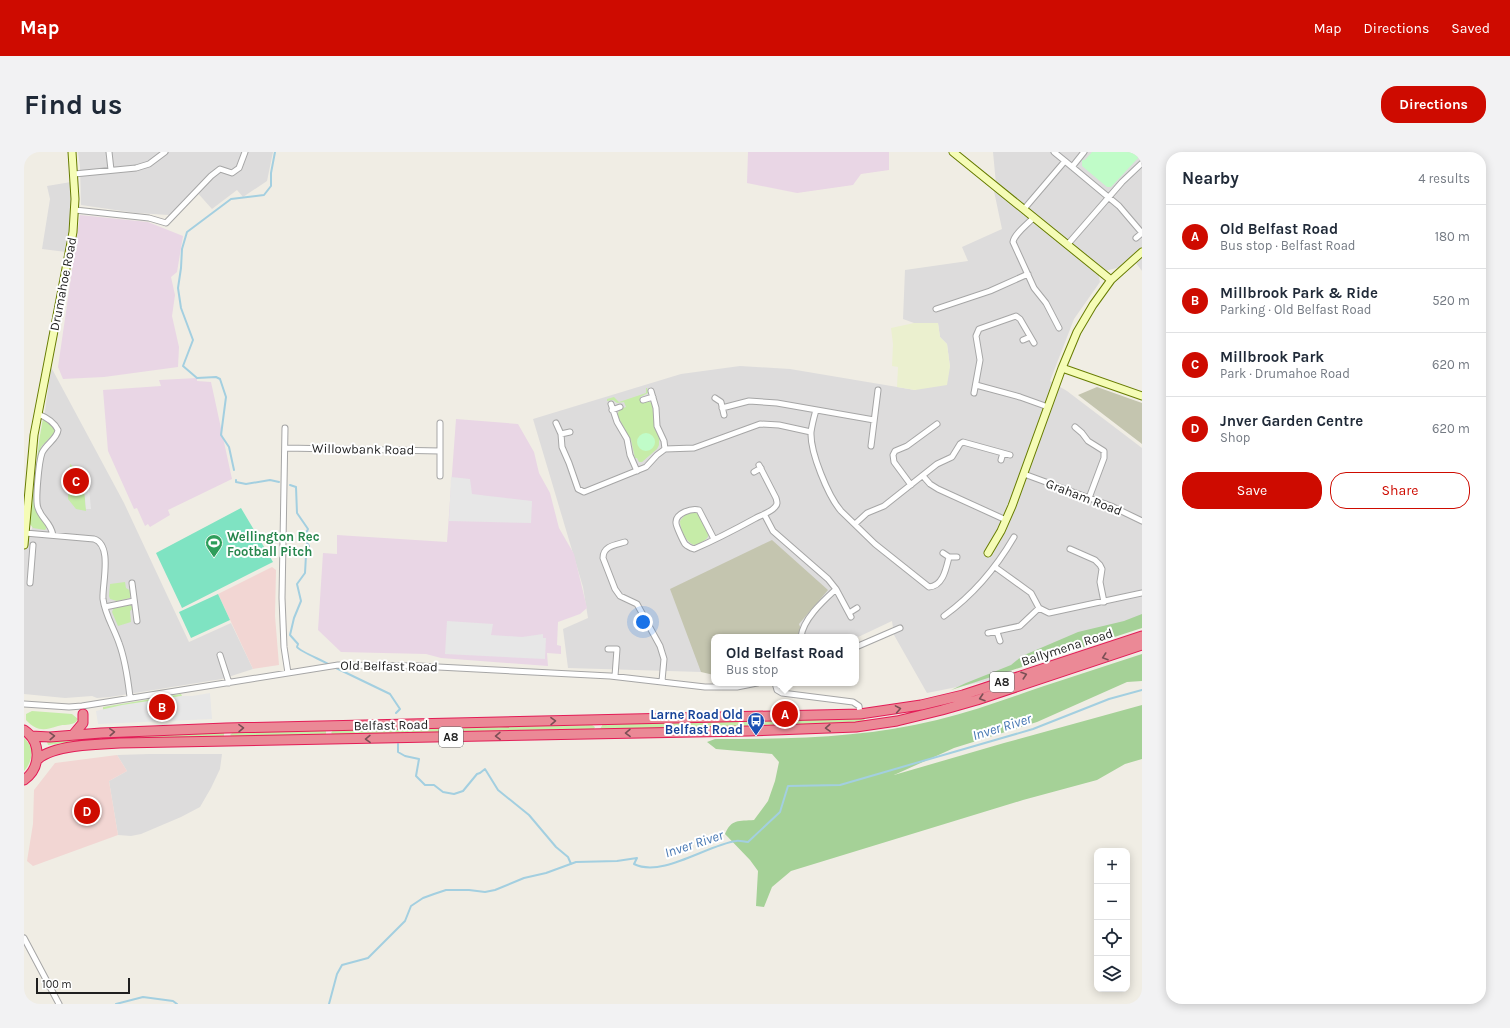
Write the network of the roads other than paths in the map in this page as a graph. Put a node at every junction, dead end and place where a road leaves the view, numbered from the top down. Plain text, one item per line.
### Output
1 (72, 152) edge
2 (109, 152) edge
3 (165, 152) edge
4 (245, 152) edge
5 (953, 152) edge
6 (1054, 152) edge
7 (1084, 152) edge
8 (1065, 161) junction
9 (1142, 163) edge
10 (1072, 167) junction
11 (111, 170) junction
12 (74, 174) junction
13 (1109, 197) junction
14 (1024, 209) junction
15 (75, 210) junction
16 (1034, 217) junction
17 (1142, 233) edge
18 (1136, 238) dead end
19 (1068, 244) junction
20 (1142, 252) edge
21 (1028, 274) junction
22 (1111, 280) junction
23 (936, 308) dead end
24 (1059, 328) dead end
25 (1030, 337) junction
26 (1023, 340) dead end
27 (1034, 343) dead end
28 (1062, 368) junction
29 (976, 385) junction
30 (878, 390) dead end
31 (974, 393) dead end
32 (1142, 396) edge
33 (715, 398) dead end
34 (643, 400) dead end
35 (620, 407) dead end
36 (1048, 407) junction
37 (722, 408) junction
38 (816, 410) junction
39 (38, 414) junction
40 (724, 415) dead end
41 (874, 420) junction
42 (440, 423) dead end
43 (556, 423) dead end
44 (937, 424) dead end
45 (1075, 427) dead end
46 (285, 428) dead end
47 (570, 432) dead end
48 (811, 432) junction
49 (561, 434) junction
50 (871, 446) dead end
51 (285, 448) junction
52 (665, 449) junction
53 (440, 451) junction
54 (1003, 453) junction
55 (1010, 455) dead end
56 (1000, 460) dead end
57 (637, 471) junction
58 (754, 472) dead end
59 (1024, 474) junction
60 (440, 476) dead end
61 (923, 476) junction
62 (912, 485) junction
63 (1089, 498) junction
64 (764, 514) junction
65 (1141, 518) edge
66 (1006, 520) junction
67 (855, 524) junction
68 (26, 533) junction
69 (53, 535) junction
70 (1014, 537) dead end
71 (714, 539) junction
72 (625, 542) dead end
73 (24, 545) edge
74 (33, 545) dead end
75 (1070, 549) dead end
76 (943, 553) dead end
77 (988, 553) dead end
78 (949, 557) junction
79 (957, 557) dead end
80 (995, 567) junction
81 (24, 575) edge
82 (30, 576) junction
83 (30, 583) dead end
84 (132, 583) dead end
85 (836, 589) junction
86 (1142, 593) edge
87 (134, 601) junction
88 (1104, 602) junction
89 (105, 607) junction
90 (857, 608) dead end
91 (1039, 608) junction
92 (944, 616) dead end
93 (137, 621) dead end
94 (900, 628) dead end
95 (997, 632) junction
96 (988, 633) dead end
97 (802, 634) edge
98 (1142, 636) edge
99 (1000, 642) dead end
100 (1142, 645) edge
101 (859, 646) edge
102 (608, 649) dead end
103 (220, 655) dead end
104 (288, 673) junction
105 (615, 676) junction
106 (662, 681) junction
107 (229, 683) junction
108 (742, 686) edge
109 (776, 686) edge
110 (130, 697) junction
111 (24, 704) edge
112 (83, 710) junction
113 (860, 714) junction
114 (867, 725) joint
115 (27, 733) edge
116 (73, 735) junction
117 (38, 758) junction
118 (24, 780) edge
119 (24, 938) edge
120 (59, 1004) edge

1 - 12 street, Drumahoe Road
2 - 11 street
3 - 11 street
4 - 15 street
5 - 14 street
6 - 8 street
7 - 10 street
8 - 10 street
8 - 14 street
9 - 13 street
10 - 13 street
11 - 12 street
12 - 15 street, Drumahoe Road
13 - 17 street
13 - 19 street
14 - 16 street
15 - 39 street, Drumahoe Road
16 - 19 street
16 - 21 street
17 - 18 street
19 - 22 street
20 - 22 street
21 - 23 street
21 - 24 street
22 - 28 street
25 - 26 street
25 - 27 street
25 - 29 street
28 - 32 street
28 - 36 street
29 - 31 street
29 - 36 street
30 - 41 street
33 - 37 street
34 - 52 street
35 - 57 street
36 - 59 street
37 - 38 street
37 - 40 street
38 - 41 street
38 - 48 street
39 - 68 street, Drumahoe Road
39 - 69 street
41 - 50 street
42 - 53 street
43 - 49 street
44 - 62 street
45 - 63 street
46 - 51 street
47 - 49 street
48 - 52 street
48 - 67 street
49 - 57 street
51 - 53 street, Willowbank Road
51 - 104 street
52 - 57 street
53 - 60 street
54 - 55 street
54 - 56 street
54 - 61 street
58 - 64 street
59 - 63 street, Graham Road
59 - 66 street
61 - 62 street
61 - 66 street
62 - 67 street
63 - 65 street, Graham Road
64 - 71 street
64 - 85 street
66 - 77 street
67 - 78 street
68 - 69 street
68 - 73 street, Drumahoe Road
69 - 89 street
70 - 80 street
71 - 71 street
72 - 106 street
74 - 82 street
75 - 88 street
76 - 78 street
78 - 79 street
80 - 91 street
80 - 92 street
81 - 82 street
82 - 83 street
84 - 87 street
85 - 90 street
85 - 97 street
86 - 88 street
87 - 89 street
87 - 93 street
88 - 91 street
89 - 110 street
91 - 95 street
94 - 101 street
95 - 96 street
95 - 99 street
113 -> 98 highway, Ballymena Road / A8
100 -> 114 highway, Ballymena Road / A8
102 - 105 street
103 - 107 street
104 - 105 street, Old Belfast Road
104 - 107 street, Old Belfast Road
105 - 106 street, Old Belfast Road
106 - 108 street, Old Belfast Road
107 - 110 street, Old Belfast Road
109 - 113 street
110 - 112 street, Old Belfast Road
111 - 112 street, Old Belfast Road
112 - 116 highway
116 -> 113 highway, Belfast Road / A8
114 -> 117 highway, Belfast Road / A8
115 -> 116 highway, Belfast Road / A8
115 - 117 highway, A8
117 - 118 highway
119 - 120 street

